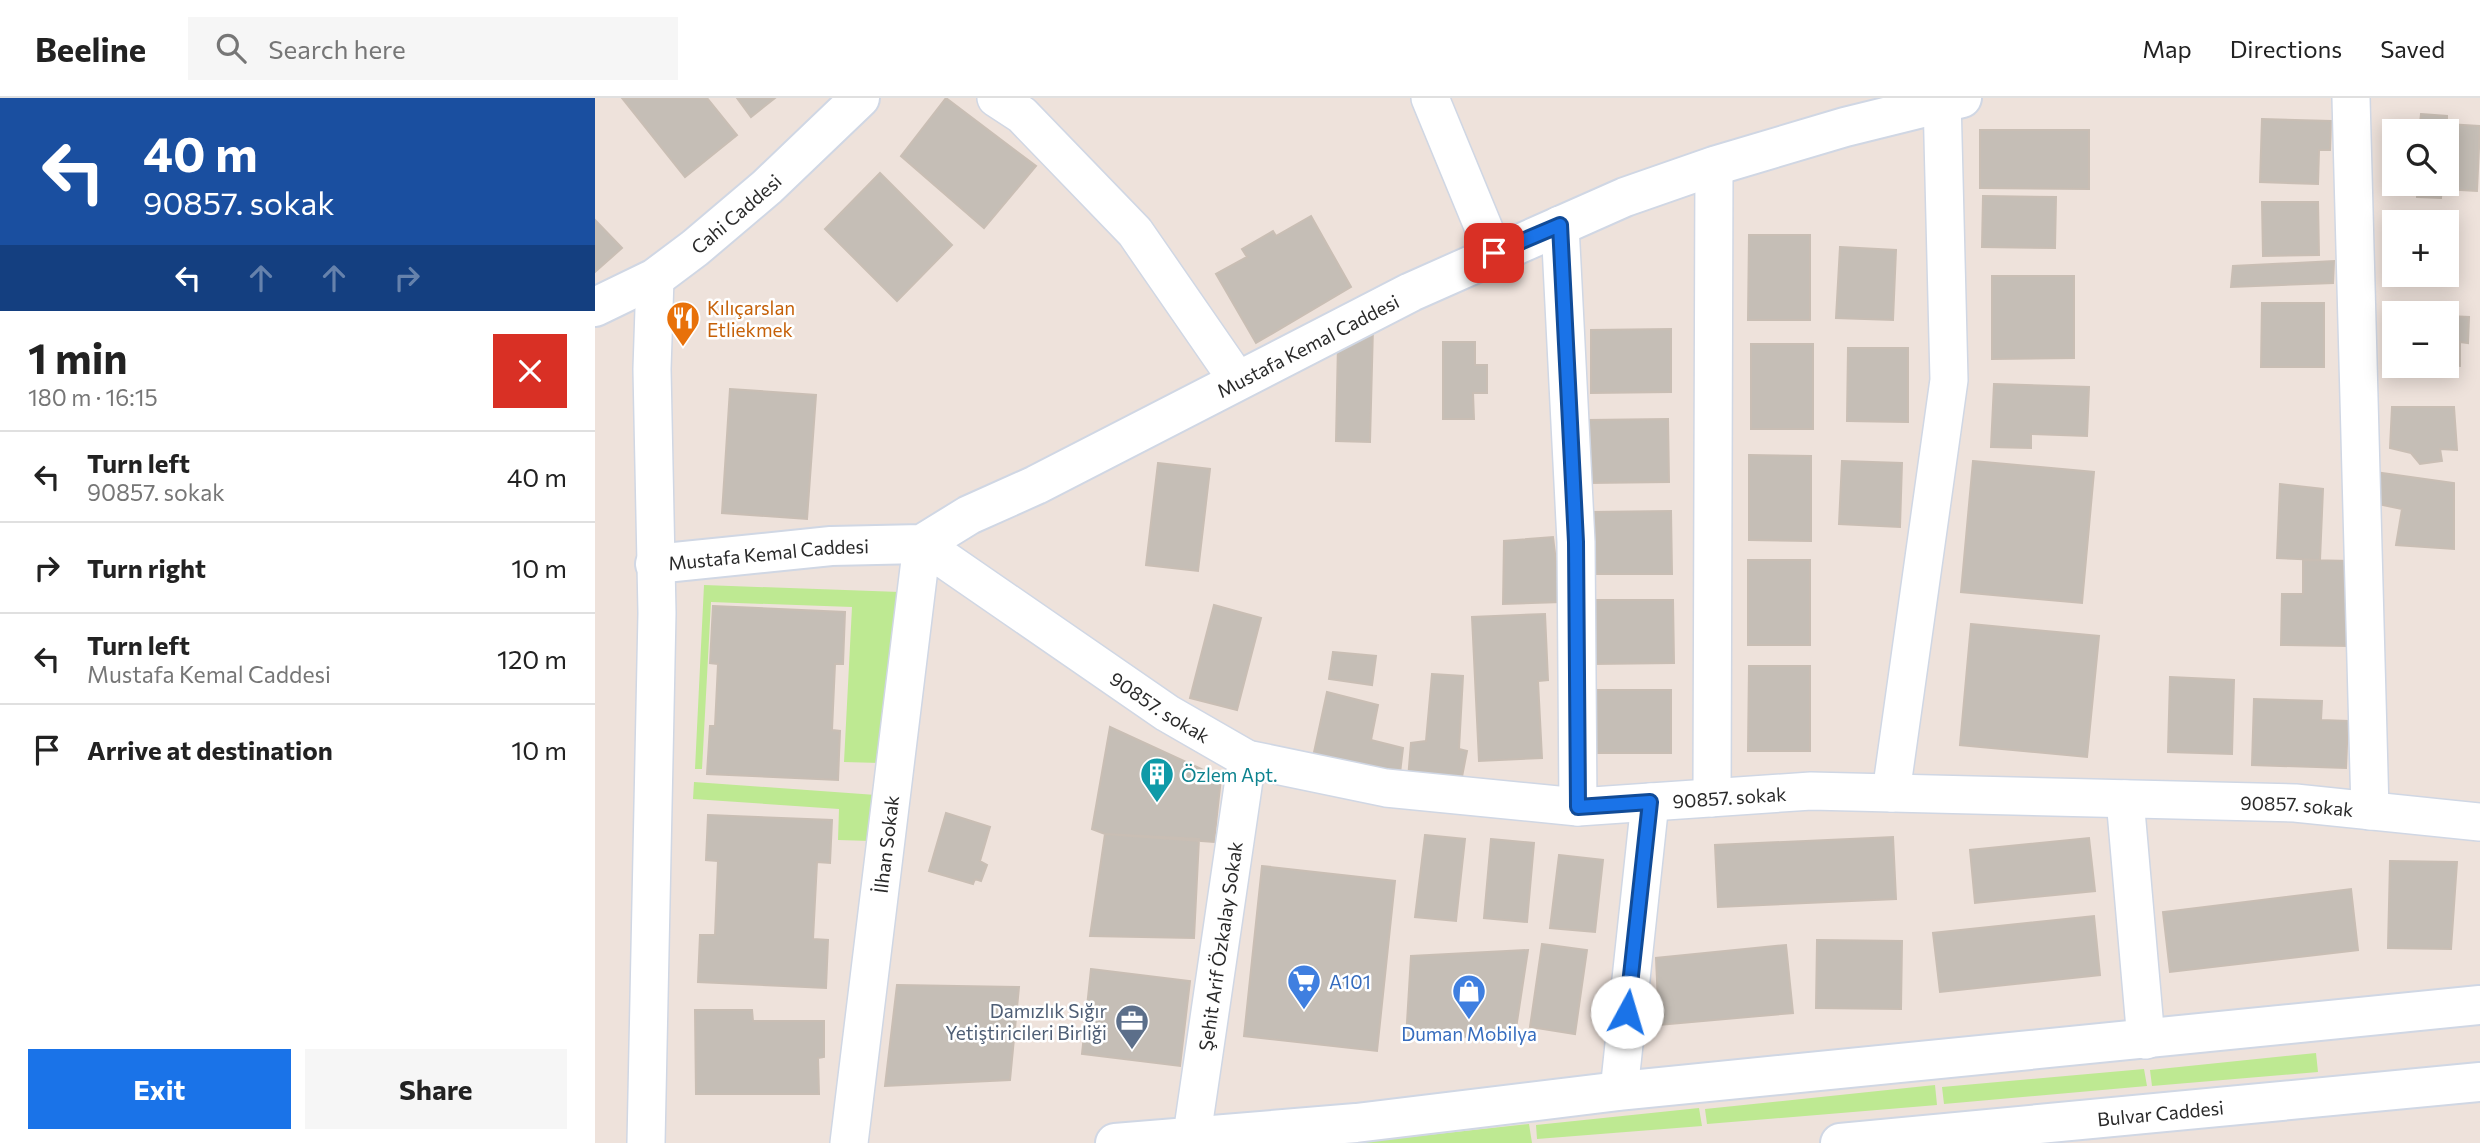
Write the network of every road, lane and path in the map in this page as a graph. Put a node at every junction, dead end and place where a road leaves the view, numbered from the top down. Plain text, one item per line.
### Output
1 (860, 98) edge
2 (996, 98) edge
3 (1430, 98) edge
4 (2351, 98) edge
5 (1949, 100) edge
6 (1714, 166) junction
7 (1560, 225) junction
8 (1494, 253) junction
9 (655, 278) junction
10 (595, 307) edge
11 (1238, 382) junction
12 (922, 544) junction
13 (655, 564) junction
14 (1247, 759) junction
15 (1891, 793) junction
16 (1712, 797) junction
17 (2125, 799) junction
18 (1650, 802) junction
19 (1578, 807) junction
20 (2370, 811) junction
21 (2480, 822) edge
22 (2480, 1005) edge
23 (2146, 1040) junction
24 (2480, 1082) edge
25 (1619, 1091) junction
26 (1192, 1135) junction
27 (646, 1143) edge
28 (849, 1143) edge
29 (1115, 1143) edge
30 (1840, 1143) edge

1 - 9 main road, Cahi Caddesi
2 - 11 street
3 - 8 street
4 - 20 street
5 - 6 main road, Mustafa Kemal Caddesi
5 - 15 street
6 - 7 main road, Mustafa Kemal Caddesi
6 - 16 street
7 - 8 main road, Mustafa Kemal Caddesi
7 - 19 street
8 - 11 main road, Mustafa Kemal Caddesi
9 - 10 main road, Cahi Caddesi
9 - 13 street
11 - 12 main road, Mustafa Kemal Caddesi
12 - 13 main road, Mustafa Kemal Caddesi
12 - 14 street, 90857. sokak
12 - 28 street, İlhan Sokak
13 - 27 street
14 - 19 street, 90857. sokak
14 - 26 street, Şehit Arif Özkalay Sokak
15 - 16 street, 90857. sokak
15 - 17 street, 90857. sokak
16 - 18 street, 90857. sokak
17 - 20 street, 90857. sokak
17 - 23 street
18 - 19 street, 90857. sokak
18 - 25 street
20 - 21 street, 90857. sokak
22 - 23 main road
23 - 25 main road
24 - 30 main road, Bulvar Caddesi
25 - 26 main road
26 - 29 main road

